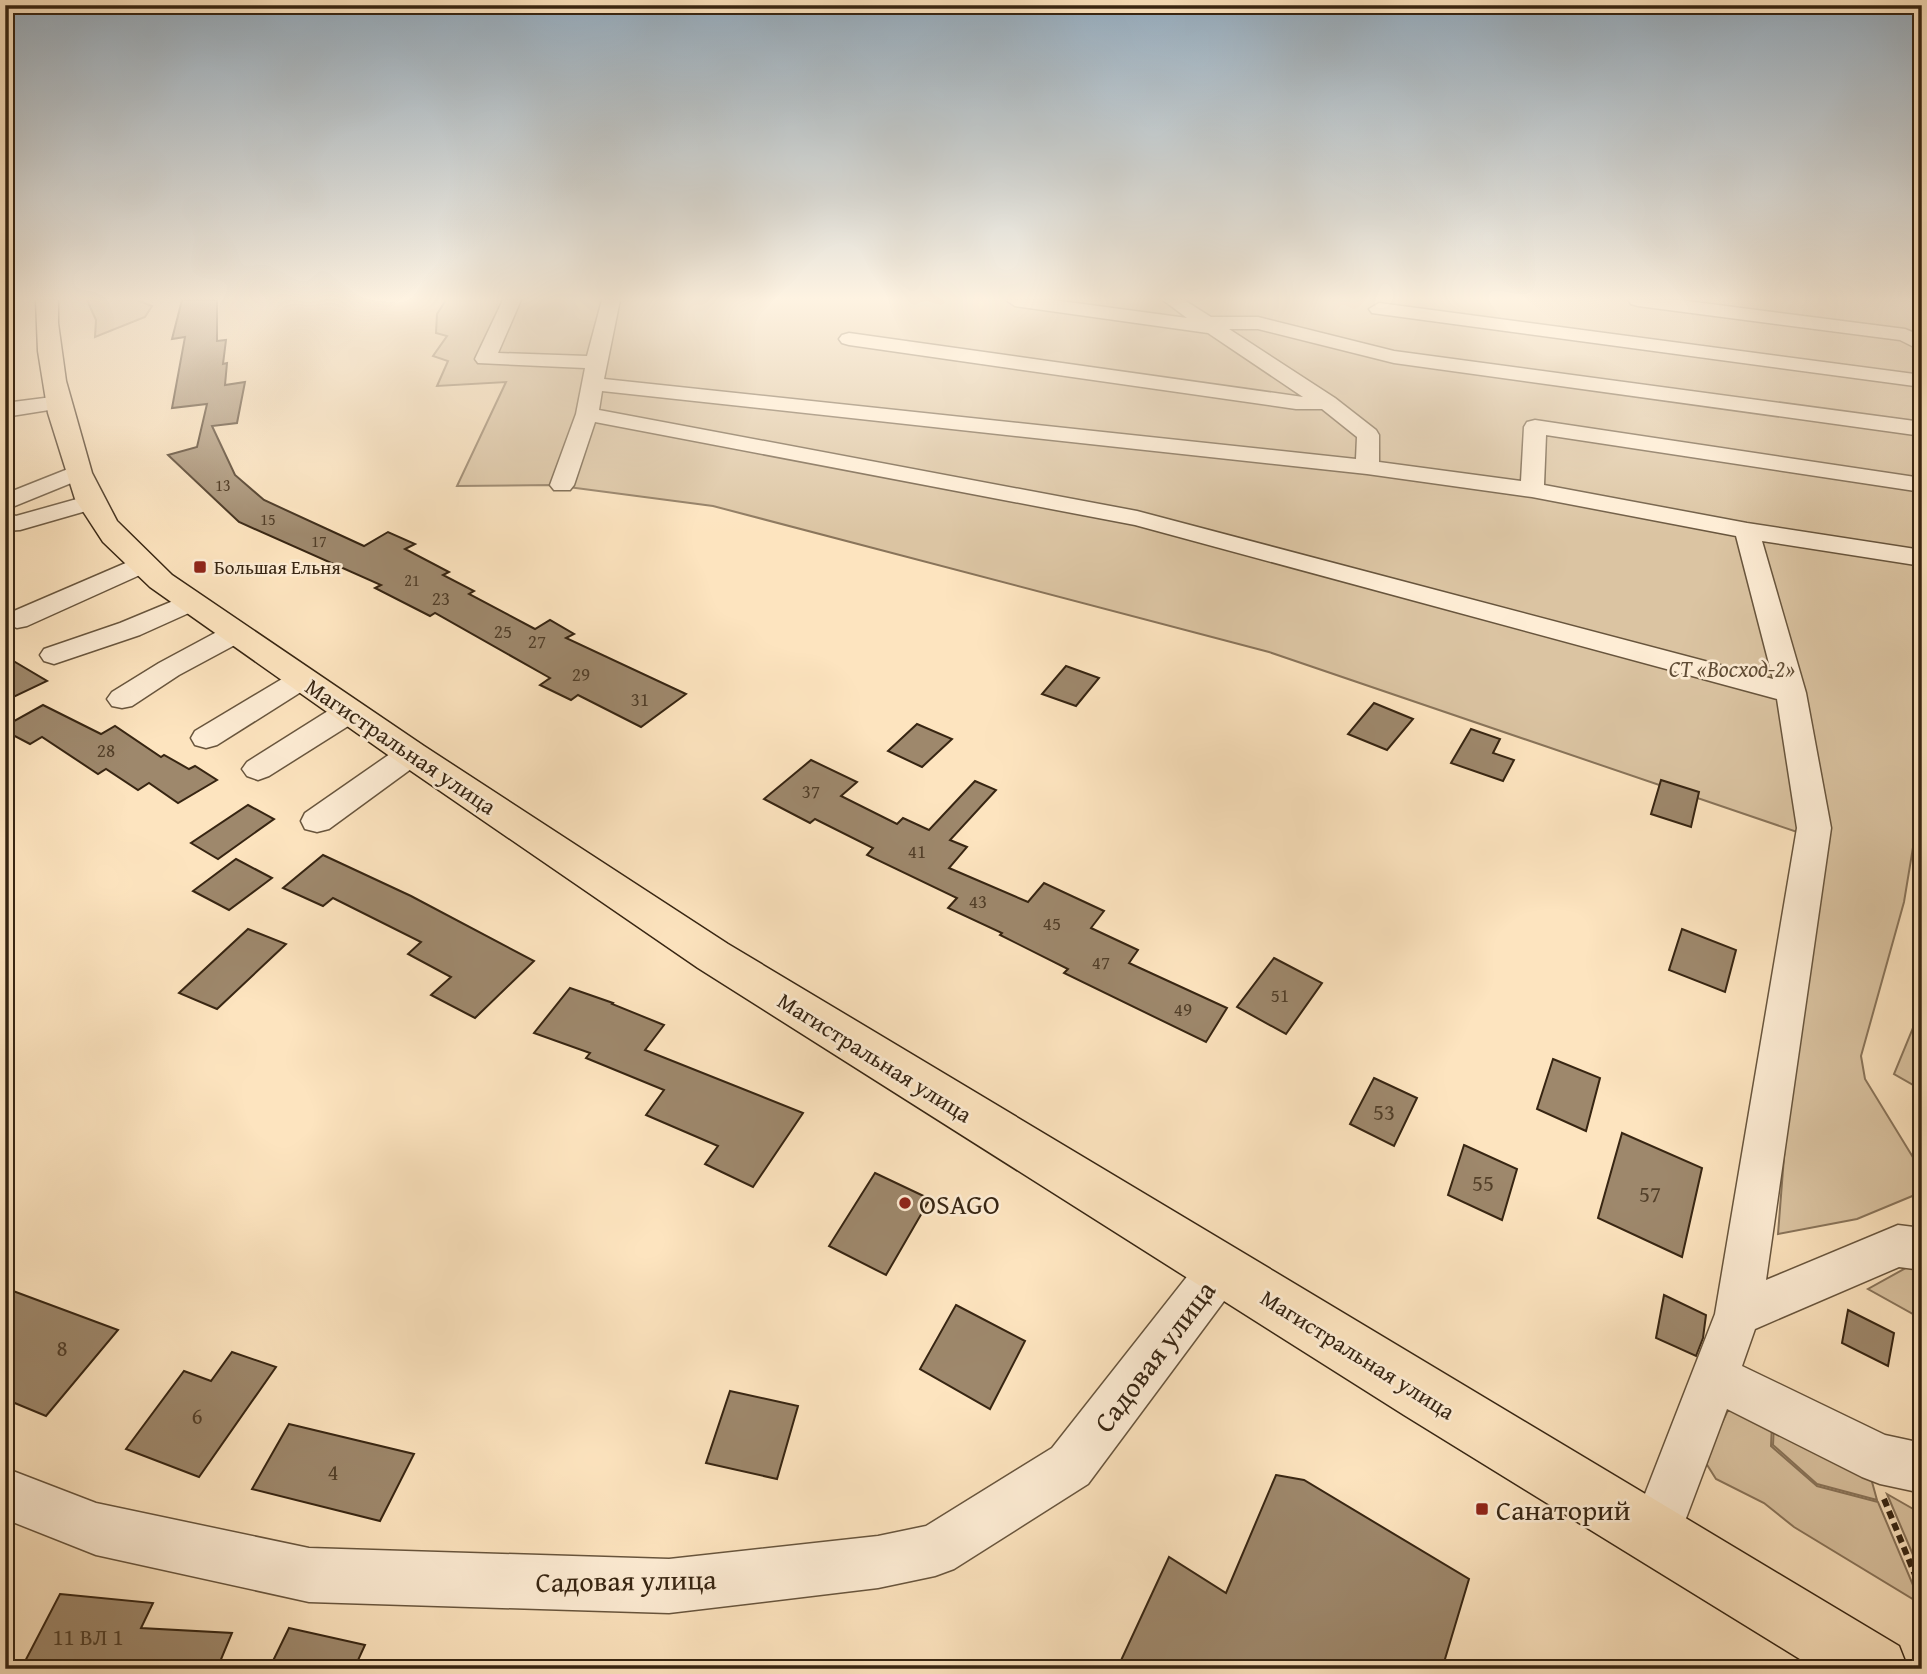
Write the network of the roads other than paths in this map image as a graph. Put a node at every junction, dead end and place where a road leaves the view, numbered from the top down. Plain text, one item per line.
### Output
1 (56, 378) edge
2 (593, 378) edge
3 (636, 378) edge
4 (1119, 378) edge
5 (1290, 378) edge
6 (1549, 378) edge
7 (1900, 378) edge
8 (1922, 381) edge
9 (60, 402) junction
10 (1327, 403) junction
11 (5, 410) edge
12 (587, 414) junction
13 (1922, 429) edge
14 (1367, 467) junction
15 (562, 485) dead end
16 (1922, 485) edge
17 (84, 487) junction
18 (1532, 490) junction
19 (5, 503) edge
20 (5, 518) edge
21 (1747, 531) junction
22 (1922, 558) edge
23 (142, 564) junction
24 (190, 602) junction
25 (17, 620) dead end
26 (236, 633) junction
27 (54, 655) dead end
28 (302, 678) junction
29 (1791, 693) junction
30 (122, 699) dead end
31 (350, 711) junction
32 (206, 738) dead end
33 (411, 754) junction
34 (258, 769) dead end
35 (317, 821) dead end
36 (1922, 1249) edge
37 (1220, 1270) junction
38 (1738, 1314) junction
39 (1714, 1377) junction
40 (1922, 1468) edge
41 (5, 1493) edge
42 (1655, 1535) junction
43 (1876, 1669) edge

1 - 9 main road, Магистральная улица
2 - 12 street
3 - 14 street
4 - 10 street
5 - 10 street
6 - 13 street
7 - 8 street
9 - 11 street
9 - 17 main road, Магистральная улица
10 - 14 street
12 - 15 street
12 - 29 street
14 - 18 street
16 - 18 street
17 - 19 street
17 - 20 street
17 - 23 main road, Магистральная улица
18 - 21 street
21 - 22 street
21 - 29 street
23 - 24 main road, Магистральная улица
23 - 25 street
24 - 26 main road, Магистральная улица
24 - 27 street
26 - 28 main road, Магистральная улица
26 - 30 street
28 - 31 main road, Магистральная улица
28 - 32 street
29 - 38 street
31 - 33 main road, Магистральная улица
31 - 34 street
33 - 35 street
33 - 37 main road, Магистральная улица
36 - 38 street
37 - 41 street, Садовая улица
37 - 42 main road, Магистральная улица
38 - 39 street
39 - 40 street
39 - 42 street
42 - 43 main road, Магистральная улица

